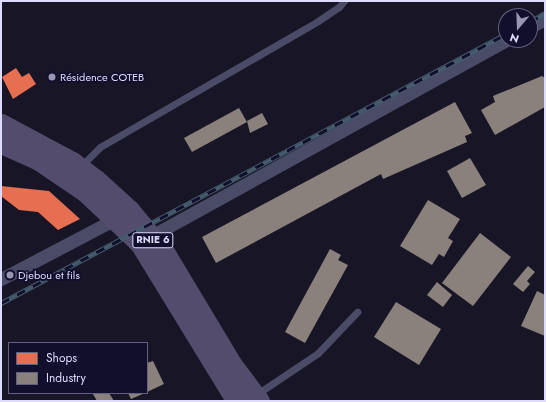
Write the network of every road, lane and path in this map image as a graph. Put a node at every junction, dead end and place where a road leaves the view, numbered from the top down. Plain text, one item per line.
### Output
1 (344, 1) edge
2 (498, 45) edge
3 (1, 124) edge
4 (1, 143) edge
5 (80, 168) junction
6 (123, 214) junction
7 (145, 240) junction
8 (1, 279) edge
9 (357, 312) dead end
10 (249, 400) edge

1 - 5 lane
2 - 7 street
3 - 5 main road, RNIE 6
4 - 6 main road, RNIE 6
5 - 6 main road, RNIE 6
6 - 7 main road, RNIE 6
6 - 8 street
7 - 10 main road, RNIE 6
9 - 10 lane

